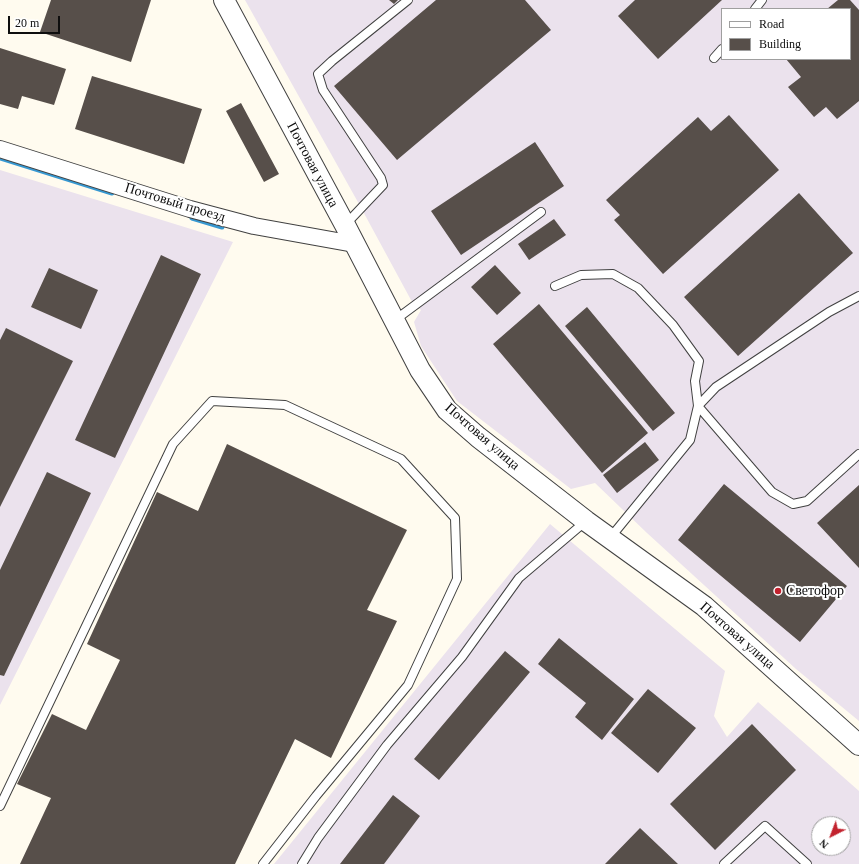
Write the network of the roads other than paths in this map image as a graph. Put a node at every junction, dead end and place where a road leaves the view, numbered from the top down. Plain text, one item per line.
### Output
1 (224, 0) edge
2 (408, 0) edge
3 (762, 0) edge
4 (755, 8) edge
5 (721, 50) edge
6 (714, 58) dead end
7 (0, 149) edge
8 (541, 212) dead end
9 (345, 225) junction
10 (354, 244) junction
11 (555, 286) dead end
12 (859, 296) edge
13 (395, 320) junction
14 (698, 406) junction
15 (859, 454) edge
16 (586, 522) junction
17 (610, 538) junction
18 (859, 745) edge
19 (0, 806) edge
20 (263, 864) edge
21 (302, 864) edge
22 (724, 864) edge
23 (807, 864) edge

1 - 9 street, Почтовая улица
2 - 9 lane
3 - 4 lane
5 - 6 lane
7 - 10 street, Почтовый проезд
8 - 13 lane
9 - 10 street, Почтовая улица
10 - 13 street, Почтовая улица
11 - 14 lane
12 - 14 lane
13 - 16 street, Почтовая улица
14 - 15 lane
14 - 17 lane
16 - 17 street, Почтовая улица
16 - 21 lane
17 - 18 street, Почтовая улица
19 - 20 lane
22 - 23 lane

